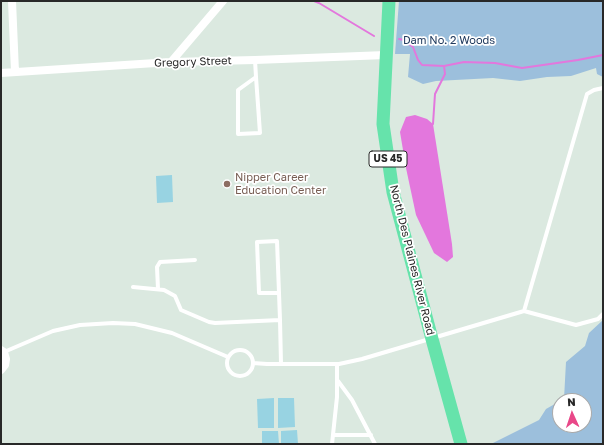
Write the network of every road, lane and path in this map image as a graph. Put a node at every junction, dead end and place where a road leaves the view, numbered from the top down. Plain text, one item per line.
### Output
1 (12, 1) edge
2 (223, 1) edge
3 (389, 1) edge
4 (386, 55) junction
5 (255, 60) junction
6 (171, 62) junction
7 (15, 72) junction
8 (1, 73) edge
9 (256, 76) junction
10 (603, 88) edge
11 (195, 260) dead end
12 (133, 287) dead end
13 (158, 289) junction
14 (279, 293) junction
15 (524, 311) junction
16 (603, 314) edge
17 (280, 320) junction
18 (432, 339) junction
19 (2, 351) edge
20 (228, 357) junction
21 (253, 363) junction
22 (281, 364) junction
23 (337, 364) junction
24 (1, 370) edge
25 (337, 380) junction
26 (333, 435) junction
27 (371, 435) junction
28 (332, 444) edge
29 (375, 444) edge
30 (461, 444) edge

1 - 7 street
2 - 6 street
3 - 4 main road, North Des Plaines River Road / US 45
4 - 5 street, Gregory Street
4 - 18 main road, North Des Plaines River Road / US 45
5 - 6 street, Gregory Street
5 - 9 lane
6 - 7 street, Gregory Street
7 - 8 street, Gregory Street
9 - 9 lane
10 - 15 lane
11 - 13 lane
12 - 13 lane
13 - 17 lane
14 - 14 lane
14 - 17 lane
15 - 16 lane
15 - 18 lane
17 - 22 lane
18 - 23 lane
18 - 30 main road, North Des Plaines River Road / US 45
19 - 20 lane
19 - 24 street
20 - 21 lane
20 - 21 lane
21 - 22 lane
22 - 23 lane
23 - 25 lane
25 - 26 lane
25 - 27 lane
26 - 27 lane
26 - 28 lane
27 - 29 lane

